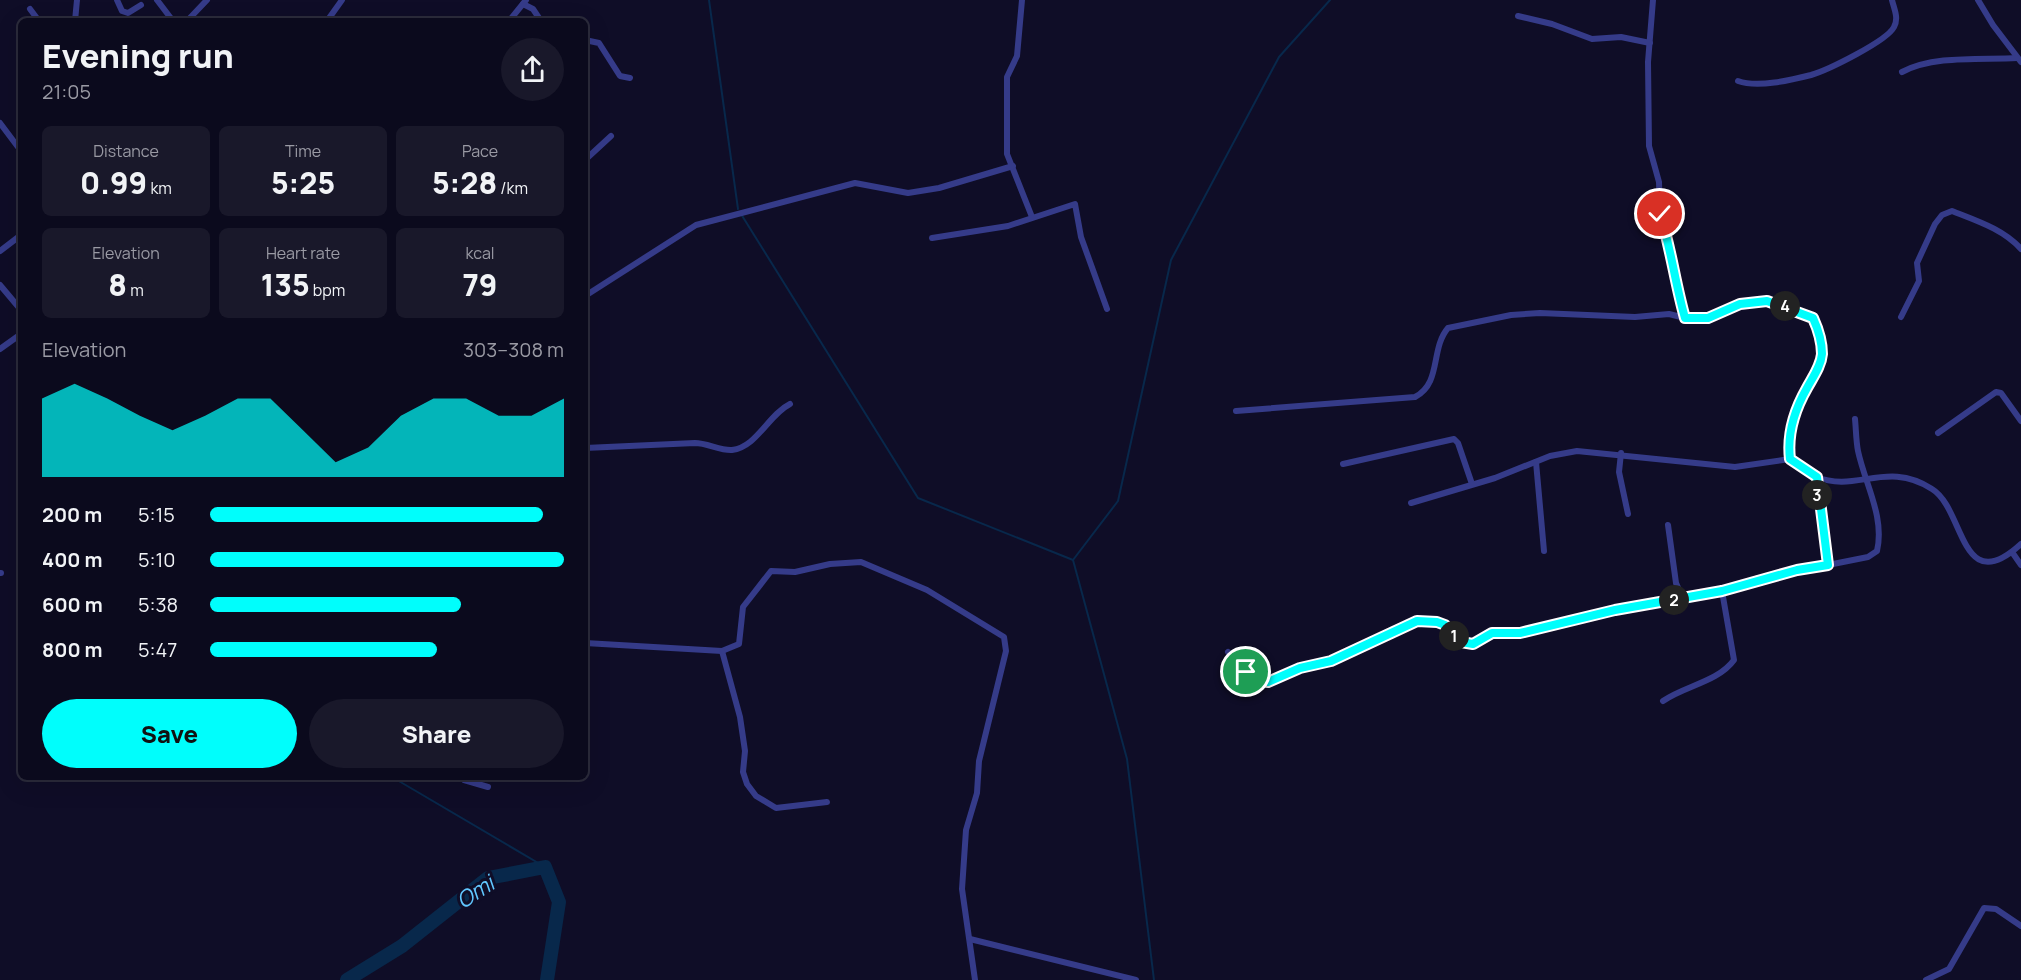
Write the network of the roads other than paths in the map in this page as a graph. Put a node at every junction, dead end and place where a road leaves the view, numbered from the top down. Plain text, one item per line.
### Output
1 (77, 0) edge
2 (117, 0) edge
3 (157, 0) edge
4 (207, 0) edge
5 (342, 0) edge
6 (1022, 0) edge
7 (1653, 0) edge
8 (1892, 0) edge
9 (1978, 0) edge
10 (524, 2) edge
11 (141, 5) dead end
12 (30, 9) dead end
13 (1518, 16) dead end
14 (37, 18) edge
15 (75, 18) edge
16 (171, 18) edge
17 (190, 18) edge
18 (329, 18) edge
19 (511, 18) edge
20 (539, 18) edge
21 (588, 41) edge
22 (1650, 43) junction
23 (2019, 60) edge
24 (1902, 72) dead end
25 (630, 78) dead end
26 (1738, 81) dead end
27 (0, 123) edge
28 (611, 136) dead end
29 (18, 144) edge
30 (588, 155) edge
31 (1013, 166) junction
32 (1032, 217) junction
33 (18, 237) edge
34 (932, 238) dead end
35 (2021, 249) edge
36 (0, 251) edge
37 (0, 285) edge
38 (588, 294) edge
39 (18, 306) edge
40 (1107, 309) dead end
41 (1901, 317) dead end
42 (1685, 318) junction
43 (18, 336) edge
44 (0, 349) edge
45 (790, 404) dead end
46 (1236, 411) dead end
47 (1855, 419) dead end
48 (2021, 421) edge
49 (1938, 433) dead end
50 (588, 448) edge
51 (1621, 453) junction
52 (1790, 459) junction
53 (1536, 462) junction
54 (1343, 464) dead end
55 (1817, 477) junction
56 (1866, 479) junction
57 (1472, 484) junction
58 (1411, 503) dead end
59 (1628, 514) dead end
60 (1668, 525) dead end
61 (2021, 544) edge
62 (1544, 550) dead end
63 (2012, 552) junction
64 (1828, 565) junction
65 (2021, 565) edge
66 (1722, 591) junction
67 (1683, 599) junction
68 (588, 643) edge
69 (722, 651) junction
70 (1228, 652) dead end
71 (1663, 702) dead end
72 (464, 780) edge
73 (488, 788) dead end
74 (828, 802) dead end
75 (2021, 926) edge
76 (970, 939) junction
77 (975, 980) edge
78 (1136, 980) edge
79 (1926, 980) edge

1 - 15 street
2 - 11 street
3 - 16 street
4 - 17 street
5 - 18 street
6 - 31 street
7 - 22 street
8 - 26 street
9 - 23 street
10 - 19 street
10 - 20 street
12 - 14 street
13 - 22 street
21 - 25 street
22 - 42 street
23 - 24 street
27 - 29 street
28 - 30 street
31 - 32 street
31 - 38 street
32 - 34 street
32 - 40 street
33 - 36 street
35 - 41 street
37 - 39 street
42 - 46 street
42 - 52 street
43 - 44 street
45 - 50 street
47 - 56 street
48 - 49 street
51 - 52 street
51 - 53 street
51 - 59 street
52 - 55 street
53 - 57 street
53 - 62 street
54 - 57 street
55 - 56 street
55 - 64 street
56 - 63 street
56 - 64 street
57 - 58 street
60 - 67 street
61 - 63 street
63 - 65 street
64 - 66 street
66 - 67 street
66 - 71 street
67 - 70 street
68 - 69 street
69 - 74 street
69 - 76 street
72 - 73 street
75 - 79 street
76 - 77 street
76 - 78 street

